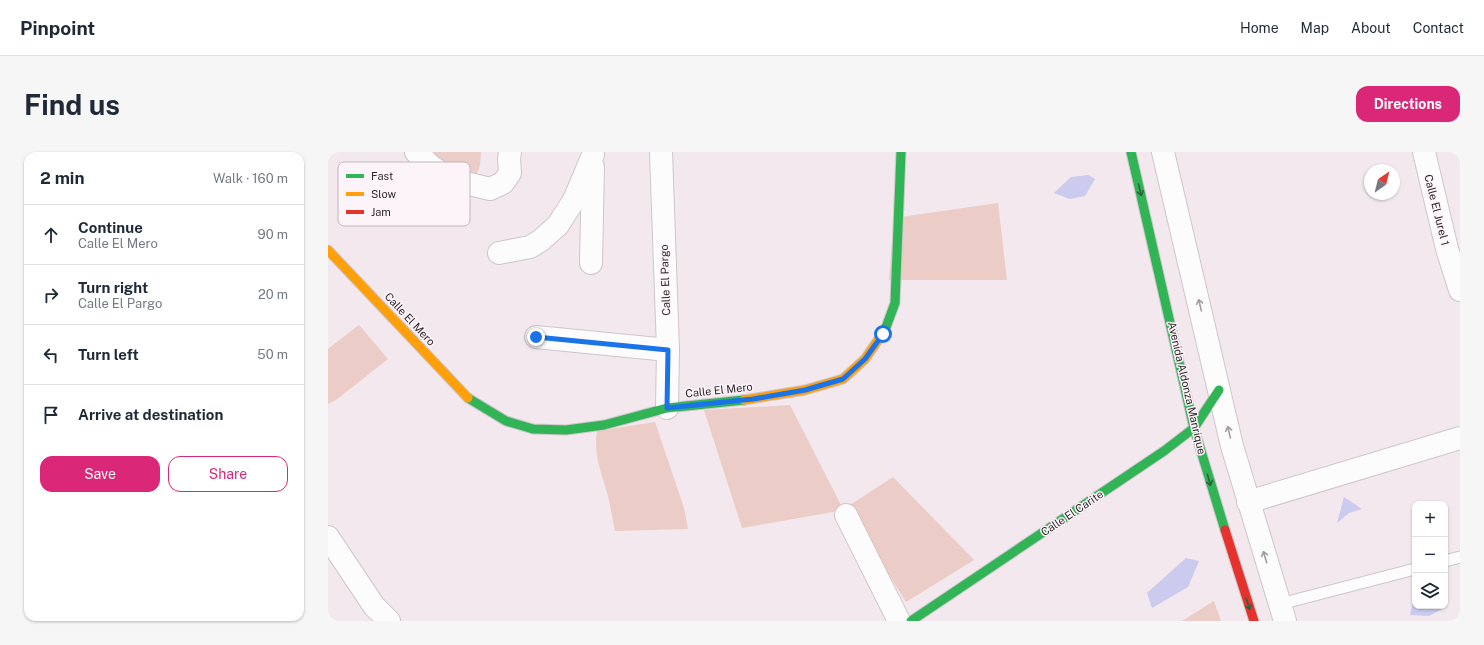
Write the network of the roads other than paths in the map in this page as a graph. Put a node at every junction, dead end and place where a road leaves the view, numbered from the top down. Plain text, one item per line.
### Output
1 (416, 152) edge
2 (510, 152) edge
3 (661, 152) edge
4 (901, 152) edge
5 (1131, 152) edge
6 (1163, 152) edge
7 (1424, 152) edge
8 (593, 153) edge
9 (427, 162) edge
10 (470, 184) edge
11 (328, 250) edge
12 (499, 254) dead end
13 (591, 263) dead end
14 (1460, 290) edge
15 (536, 337) dead end
16 (668, 350) junction
17 (1219, 390) junction
18 (667, 408) junction
19 (1194, 428) junction
20 (1460, 438) edge
21 (1248, 502) junction
22 (846, 515) dead end
23 (328, 538) edge
24 (1460, 557) edge
25 (1448, 560) edge
26 (1412, 570) edge
27 (1282, 613) edge
28 (389, 621) edge
29 (899, 621) edge
30 (911, 621) edge
31 (1254, 621) edge

1 - 9 street
2 - 10 street
3 - 16 street, Calle El Pargo
4 - 18 street, Calle El Mero
5 -> 19 street, Avenida Aldonza Manrique
17 -> 6 street
7 - 14 street, Calle El Jurel 1
8 - 12 street
8 - 13 street
11 - 18 street, Calle El Mero
15 - 16 street
16 - 18 street, Calle El Pargo
17 - 19 street, Calle El Carite
21 -> 17 street
19 - 30 street, Calle El Carite
19 -> 31 street, Avenida Aldonza Manrique
20 - 21 street
27 -> 21 street
22 - 29 street
23 - 28 street
24 - 25 lane
26 - 27 lane

